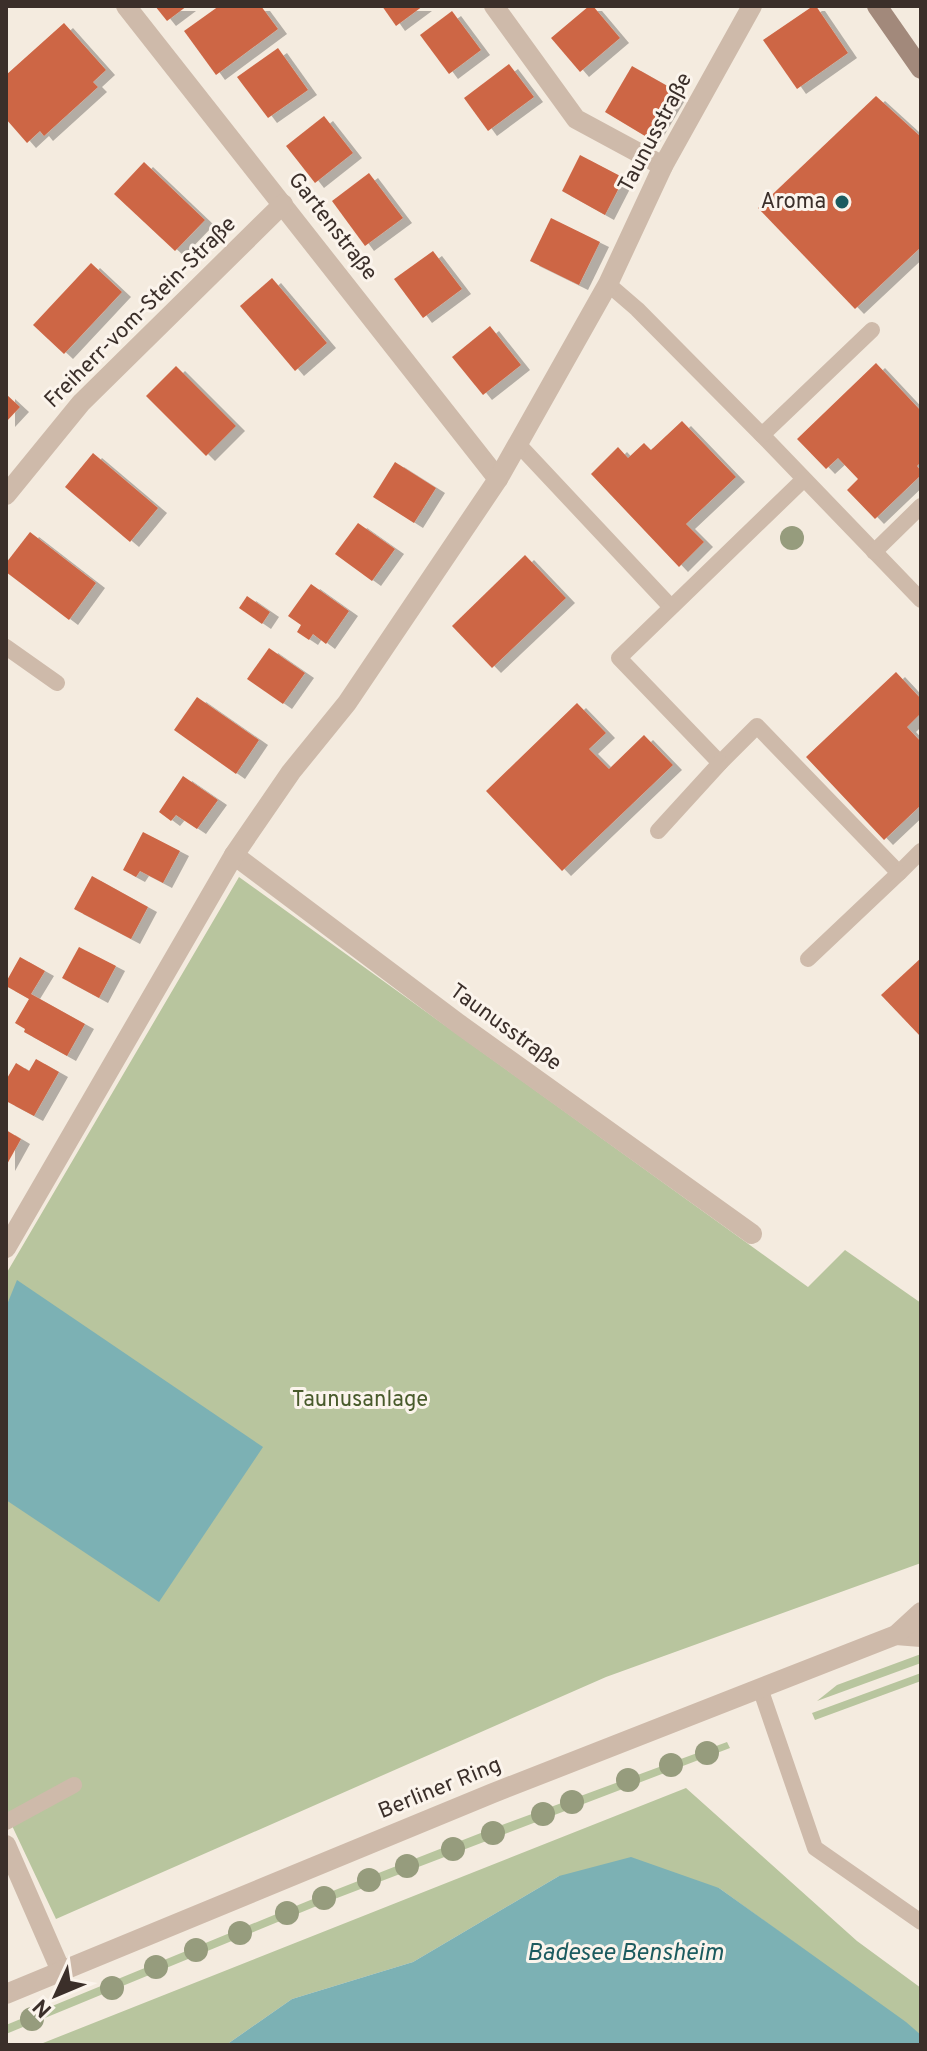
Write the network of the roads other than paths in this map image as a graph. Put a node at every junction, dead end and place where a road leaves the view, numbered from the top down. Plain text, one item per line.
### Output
1 (126, 6) edge
2 (494, 6) edge
3 (752, 6) edge
4 (877, 6) edge
5 (921, 69) edge
6 (663, 166) junction
7 (283, 204) junction
8 (608, 284) junction
9 (872, 330) dead end
10 (762, 435) junction
11 (518, 444) junction
12 (498, 479) junction
13 (803, 480) junction
14 (6, 495) edge
15 (921, 506) edge
16 (874, 552) junction
17 (921, 600) edge
18 (671, 607) junction
19 (6, 647) edge
20 (57, 683) dead end
21 (720, 763) junction
22 (658, 831) dead end
23 (921, 851) edge
24 (234, 855) junction
25 (899, 873) junction
26 (808, 959) dead end
27 (752, 1234) dead end
28 (6, 1248) edge
29 (921, 1612) edge
30 (896, 1635) junction
31 (921, 1637) edge
32 (760, 1688) junction
33 (74, 1785) dead end
34 (6, 1822) edge
35 (6, 1845) edge
36 (921, 1922) edge
37 (61, 1971) junction
38 (6, 1994) edge

1 - 7 street, Gartenstraße
2 - 6 street
3 - 6 street, Taunusstraße
4 - 5 main road
6 - 8 street, Taunusstraße
7 - 12 street, Gartenstraße
7 - 14 street, Freiherr-vom-Stein-Straße
8 - 10 lane
8 - 11 street, Taunusstraße
9 - 10 lane
10 - 13 lane
11 - 12 street, Taunusstraße
11 - 18 lane
12 - 24 street, Taunusstraße
13 - 16 lane
13 - 18 lane
15 - 16 lane
16 - 17 lane
18 - 21 lane
19 - 20 lane
21 - 22 lane
21 - 25 lane
23 - 25 lane
24 - 27 street, Taunusstraße
24 - 28 street, Taunusstraße
25 - 26 lane
29 - 30 street, Berliner Ring
30 - 31 street, Berliner Ring
30 - 32 street, Berliner Ring
32 - 36 lane
32 - 37 street, Berliner Ring
33 - 34 lane
35 - 37 street
37 - 38 street, Berliner Ring

